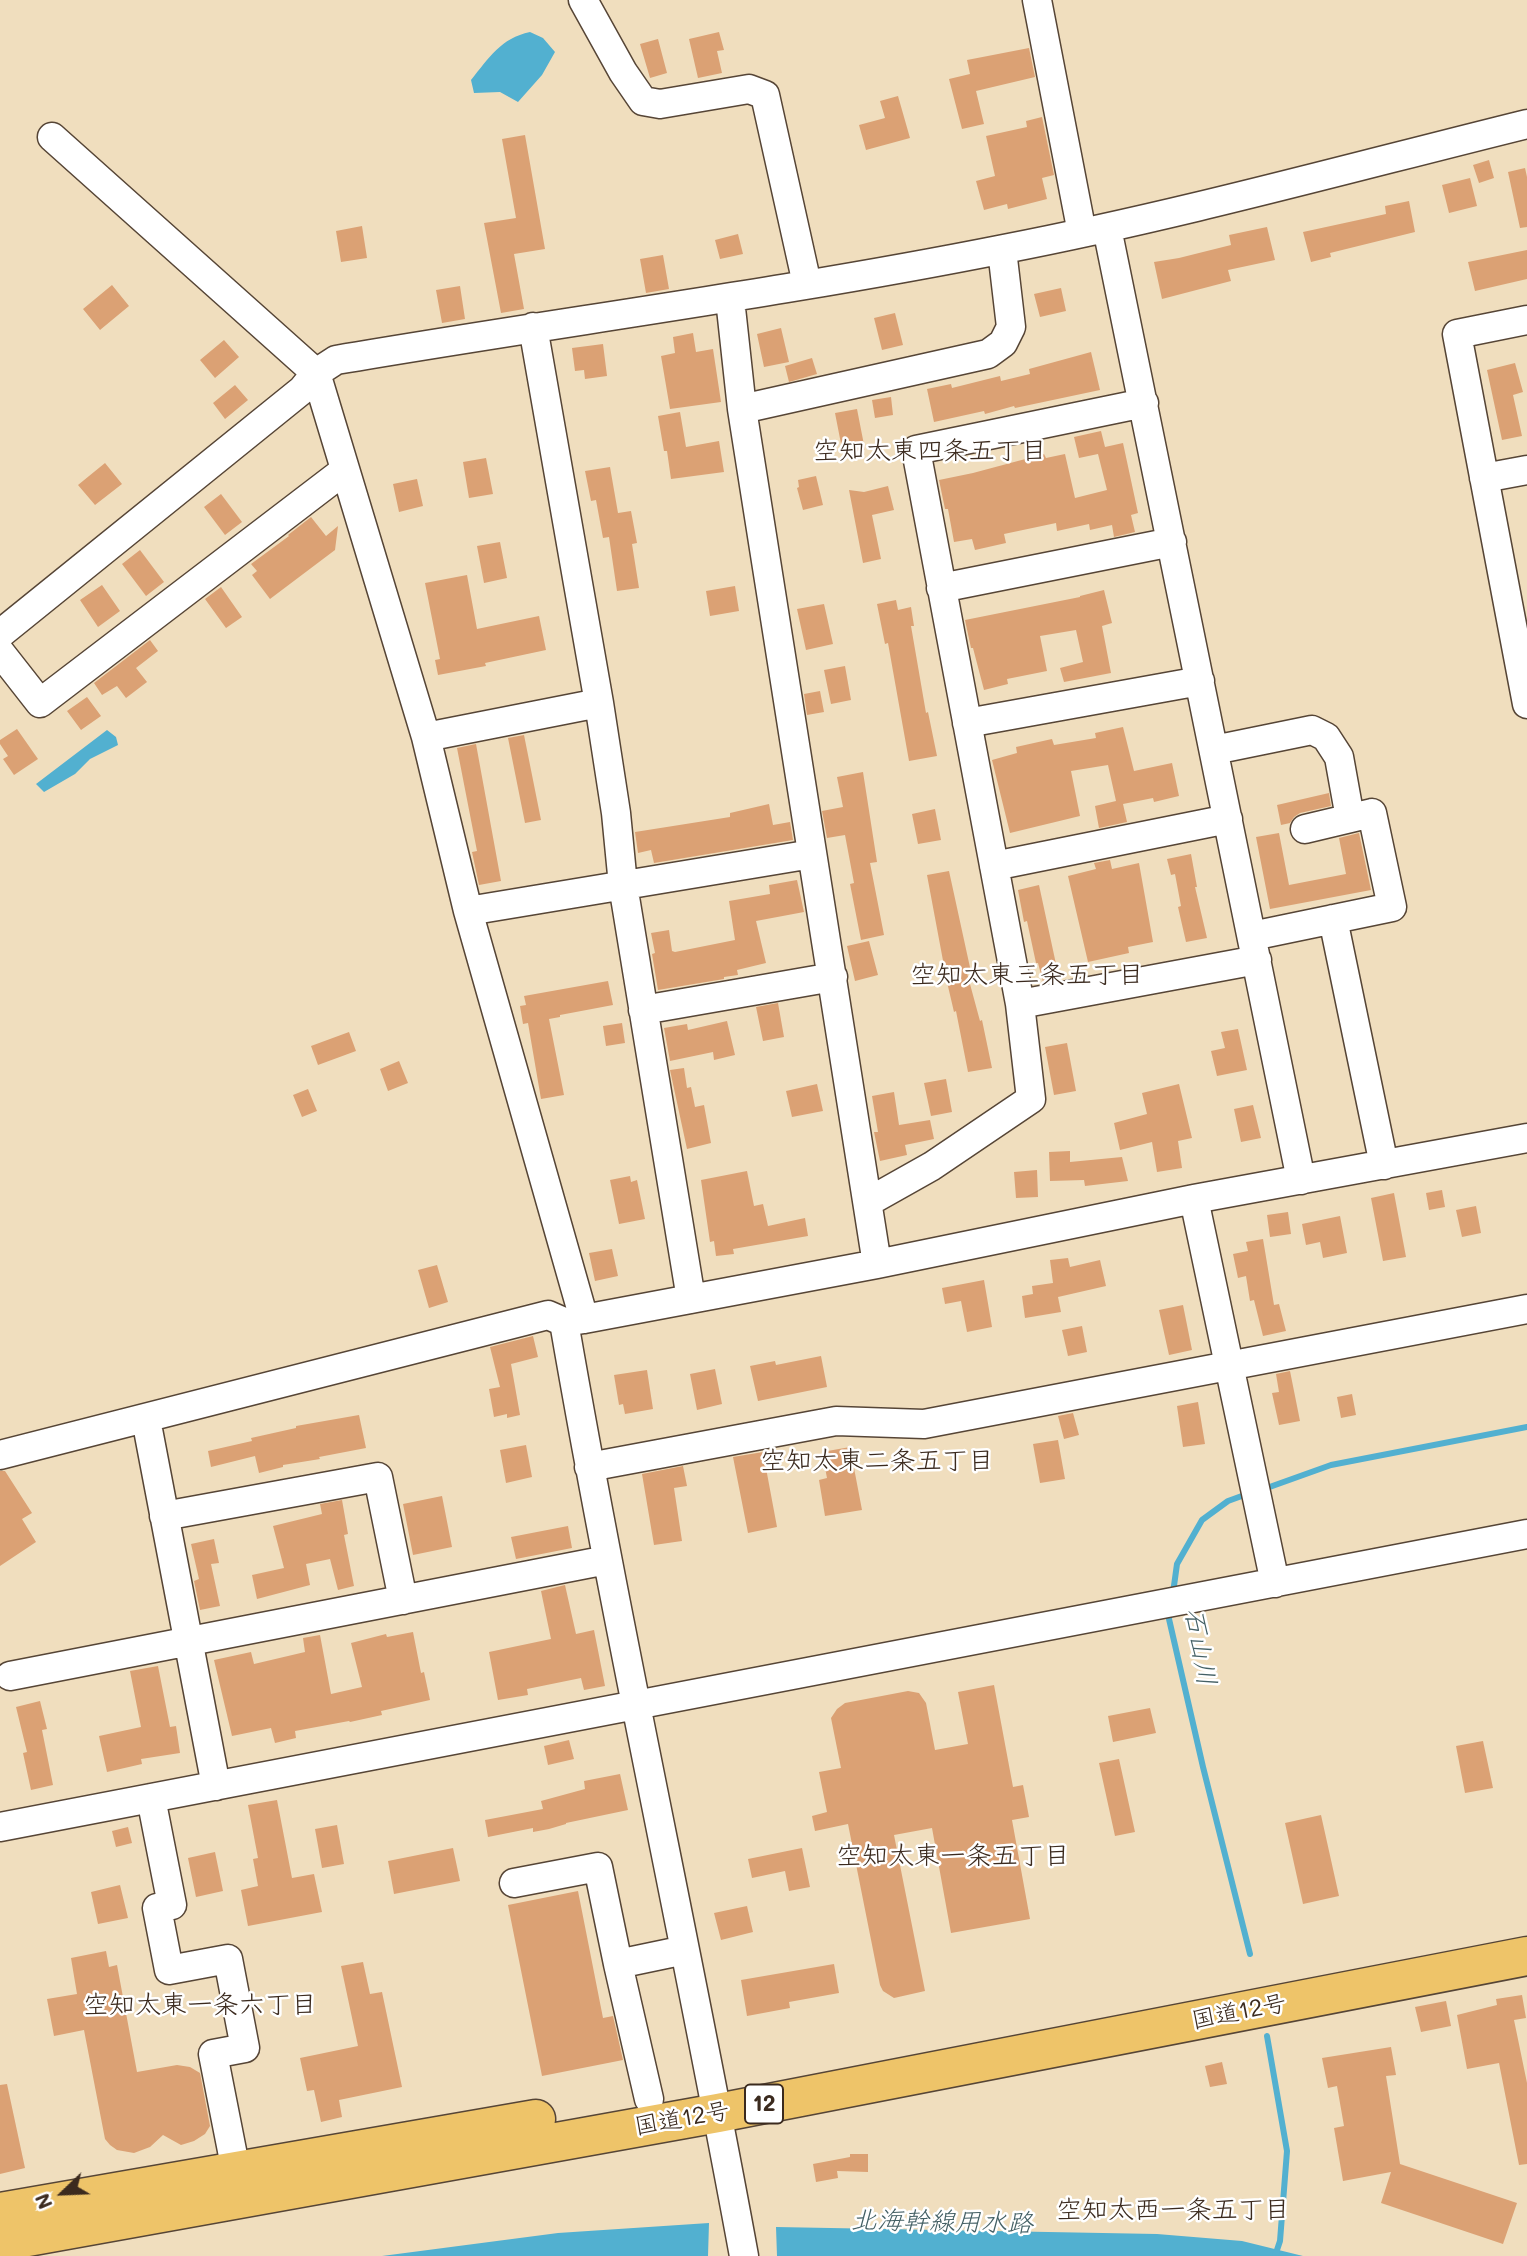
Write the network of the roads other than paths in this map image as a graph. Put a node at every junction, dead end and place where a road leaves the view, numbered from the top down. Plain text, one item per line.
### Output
1 (583, 0) edge
2 (1037, 0) edge
3 (1527, 124) edge
4 (52, 137) dead end
5 (1095, 231) junction
6 (1002, 250) junction
7 (807, 284) junction
8 (730, 299) junction
9 (1527, 320) edge
10 (533, 327) junction
11 (316, 373) junction
12 (1144, 403) junction
13 (742, 409) junction
14 (345, 470) junction
15 (1527, 470) edge
16 (1484, 478) junction
17 (1172, 542) junction
18 (941, 588) junction
19 (1519, 623) edge
20 (0, 634) edge
21 (0, 652) edge
22 (1200, 681) junction
23 (599, 703) junction
24 (1527, 704) edge
25 (967, 723) junction
26 (426, 737) junction
27 (1214, 750) junction
28 (1350, 818) junction
29 (1228, 819) junction
30 (1304, 829) dead end
31 (812, 853) junction
32 (994, 866) junction
33 (623, 885) junction
34 (468, 911) junction
35 (1334, 919) junction
36 (1254, 948) junction
37 (833, 977) junction
38 (1020, 1004) junction
39 (643, 1010) junction
40 (1527, 1138) edge
41 (1384, 1166) junction
42 (1301, 1180) junction
43 (1194, 1199) junction
44 (868, 1202) junction
45 (877, 1264) junction
46 (691, 1299) junction
47 (1527, 1309) edge
48 (574, 1321) junction
49 (1230, 1366) junction
50 (146, 1419) junction
51 (0, 1455) edge
52 (589, 1467) junction
53 (164, 1516) junction
54 (1527, 1534) edge
55 (607, 1560) junction
56 (1275, 1583) junction
57 (403, 1600) junction
58 (188, 1642) junction
59 (10, 1676) dead end
60 (635, 1705) junction
61 (216, 1786) junction
62 (152, 1798) junction
63 (0, 1827) edge
64 (514, 1883) dead end
65 (1527, 1932) edge
66 (685, 1950) junction
67 (1527, 1956) edge
68 (618, 1964) junction
69 (649, 2099) junction
70 (715, 2100) junction
71 (236, 2171) junction
72 (0, 2212) edge
73 (0, 2242) edge
74 (744, 2256) edge

1 - 7 street
2 - 5 street
3 - 5 street
4 - 11 street
5 - 6 street
5 - 12 street
6 - 7 street
6 - 13 street
7 - 8 street
8 - 10 street
8 - 13 street
9 - 16 street
10 - 11 street
10 - 23 street
11 - 14 street
11 - 20 street
12 - 17 street
12 - 18 street
13 - 31 street
14 - 21 street
14 - 26 street
15 - 16 street
16 - 19 street
17 - 18 street
17 - 22 street
18 - 25 street
19 - 24 street
22 - 25 street
22 - 27 street
23 - 26 street
23 - 33 street
25 - 32 street
26 - 34 street
27 - 28 street
27 - 29 street
28 - 30 street
28 - 35 street
29 - 32 street
29 - 36 street
31 - 33 street
31 - 37 street
32 - 38 street
33 - 34 street
33 - 39 street
34 - 48 street
35 - 36 street
35 - 41 street
36 - 38 street
36 - 42 street
37 - 39 street
37 - 44 street
38 - 44 street
39 - 46 street
40 - 41 street
41 - 42 street
42 - 43 street
43 - 45 street
43 - 49 street
44 - 45 street
45 - 46 street
46 - 48 street
47 - 49 street
48 - 50 street
48 - 52 street
49 - 52 street
49 - 56 street
50 - 51 street
50 - 53 street
52 - 55 street
53 - 57 street
53 - 58 street
54 - 56 street
55 - 57 street
55 - 60 street
56 - 60 street
57 - 58 street
58 - 59 street
58 - 61 street
60 - 61 street
60 - 66 street
61 - 62 street
62 - 63 street
62 - 71 street
64 - 68 street
65 - 70 highway, 国道12号 / 12
66 - 68 street
66 - 70 street
67 - 70 highway, 国道12号 / 12
68 - 69 street
69 - 70 highway, 国道12号 / 12
69 - 71 highway, 国道12号 / 12
70 - 73 highway, 国道12号 / 12
70 - 74 street
71 - 72 highway, 国道12号 / 12

